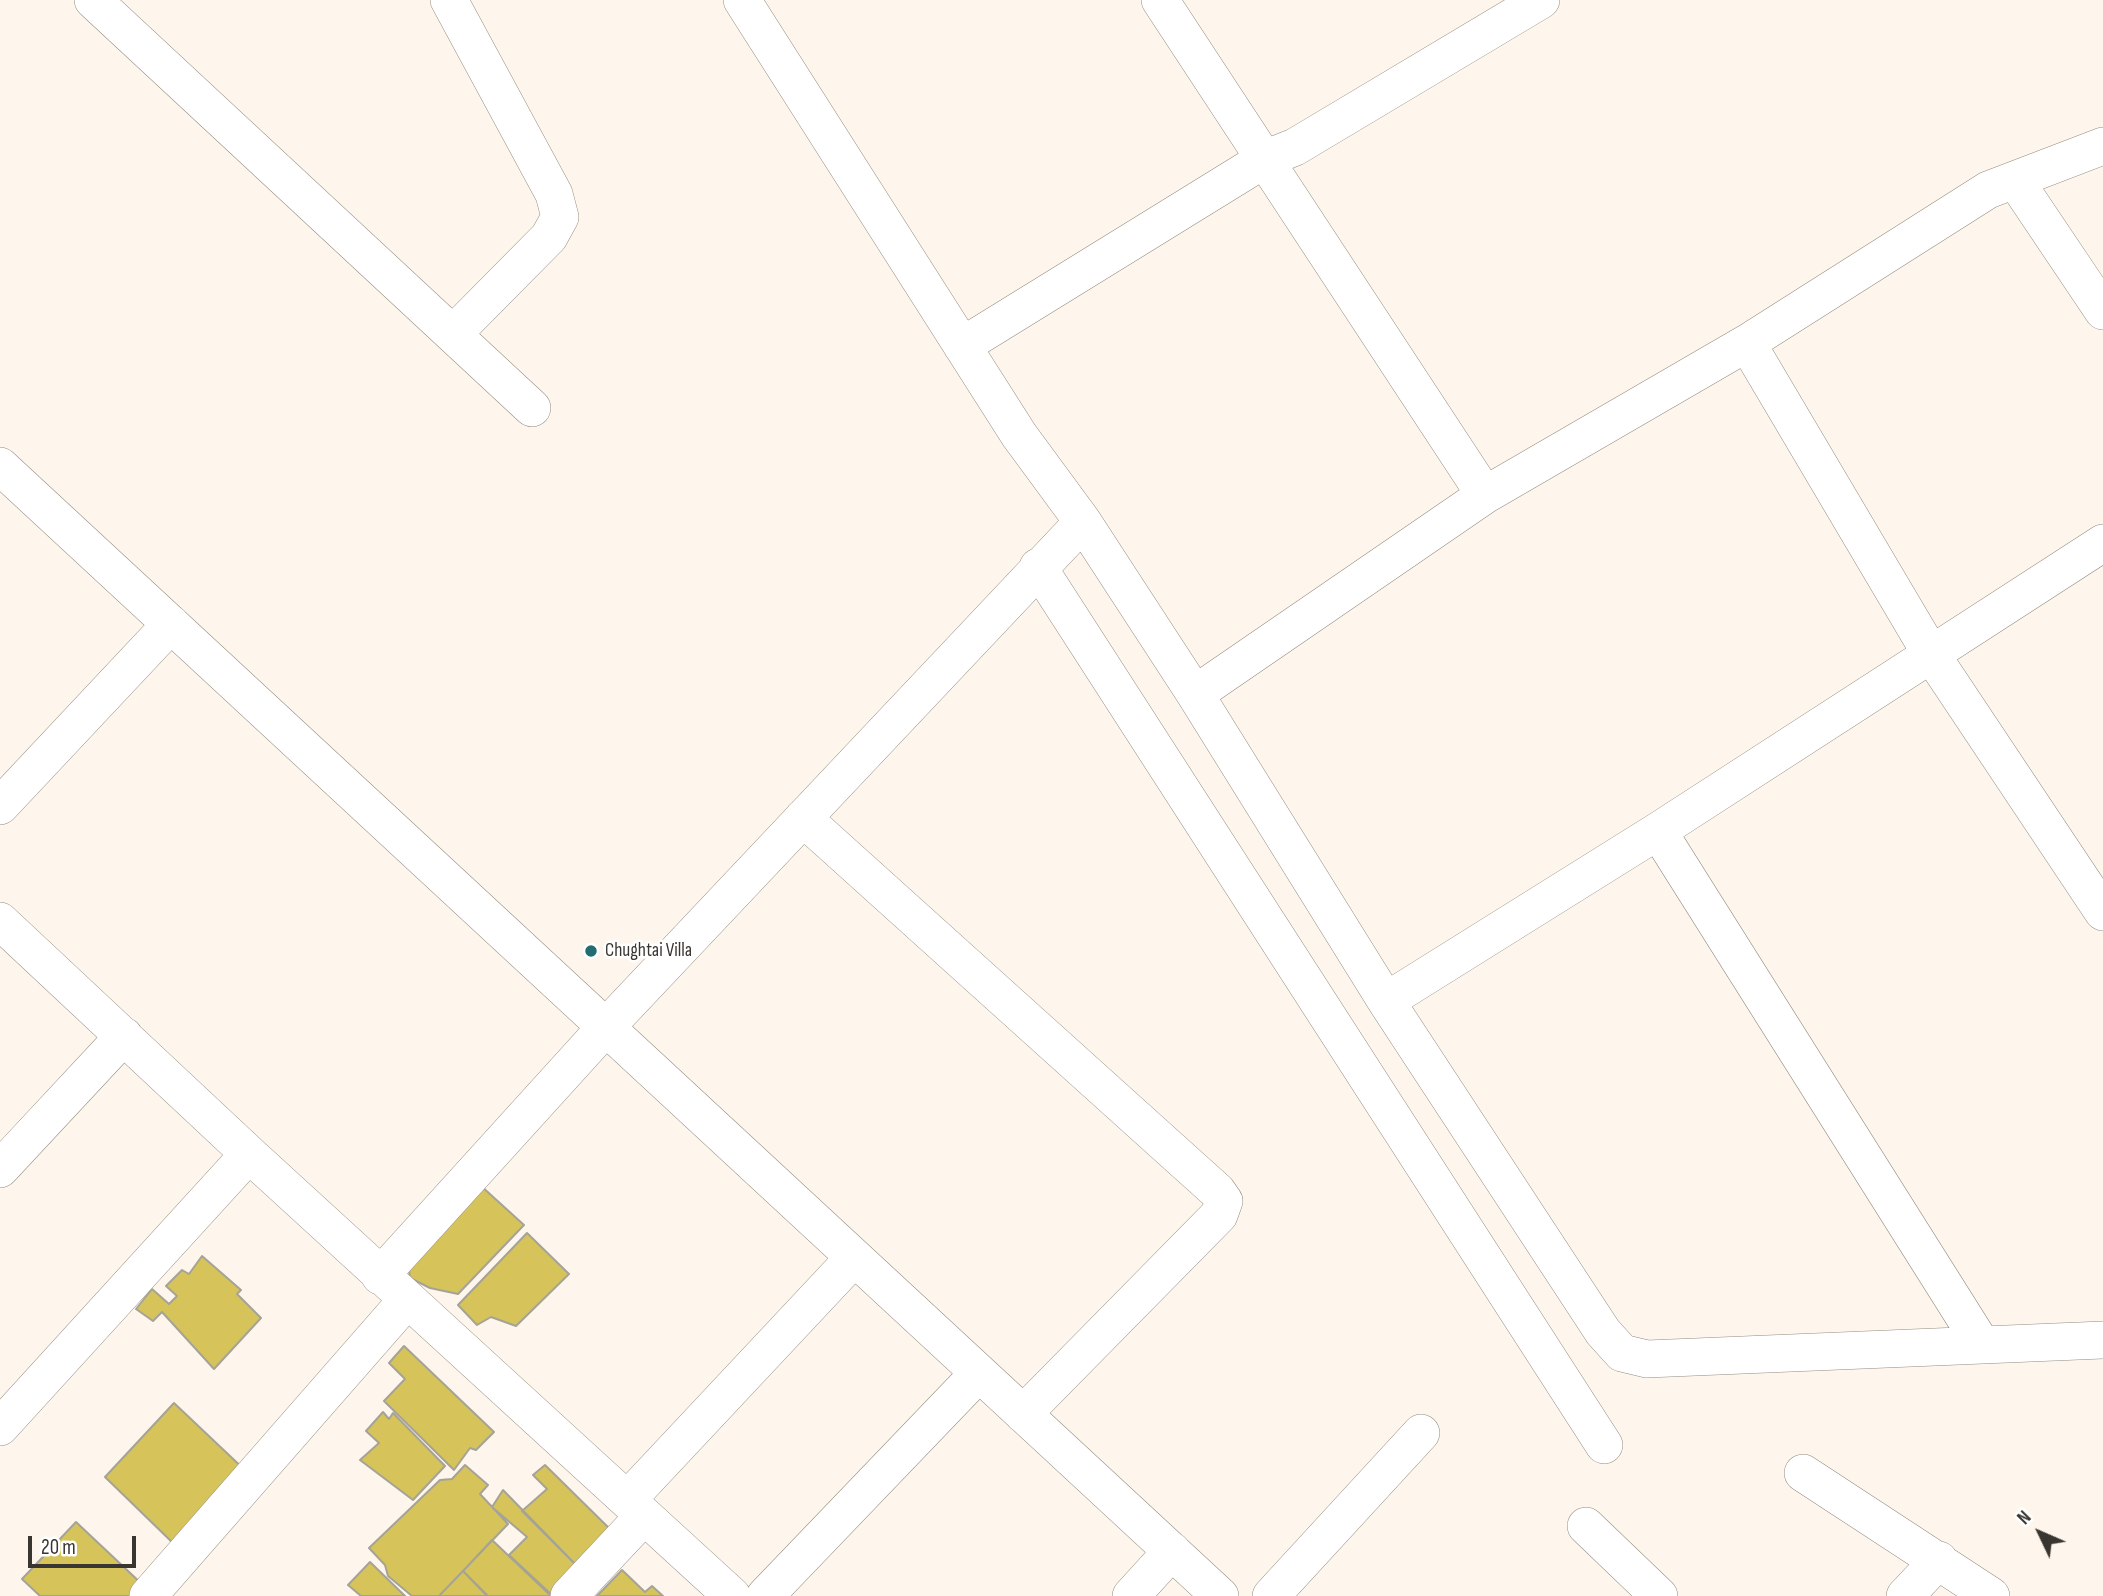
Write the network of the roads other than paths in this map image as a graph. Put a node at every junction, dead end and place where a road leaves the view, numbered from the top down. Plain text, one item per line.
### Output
1 (93, 0) edge
2 (449, 0) edge
3 (742, 0) edge
4 (1160, 0) edge
5 (1541, 0) edge
6 (2103, 146) edge
7 (1265, 159) junction
8 (2015, 180) junction
9 (2103, 311) edge
10 (454, 333) junction
11 (1747, 343) junction
12 (962, 346) junction
13 (532, 408) dead end
14 (0, 466) edge
15 (1485, 495) junction
16 (1083, 522) junction
17 (2103, 543) edge
18 (1038, 567) junction
19 (171, 624) junction
20 (1931, 654) junction
21 (1195, 694) junction
22 (0, 806) edge
23 (803, 818) junction
24 (1658, 831) junction
25 (2103, 912) edge
26 (0, 920) edge
27 (1386, 1001) junction
28 (606, 1027) junction
29 (124, 1036) junction
30 (249, 1154) junction
31 (0, 1169) edge
32 (854, 1258) junction
33 (380, 1276) junction
34 (407, 1300) junction
35 (2103, 1340) edge
36 (1982, 1345) junction
37 (979, 1373) junction
38 (1023, 1414) junction
39 (0, 1427) edge
40 (1421, 1433) dead end
41 (1604, 1445) dead end
42 (1803, 1472) dead end
43 (636, 1508) junction
44 (1586, 1527) dead end
45 (1172, 1551) junction
46 (1939, 1560) junction
47 (148, 1596) edge
48 (569, 1596) edge
49 (732, 1596) edge
50 (765, 1596) edge
51 (1131, 1596) edge
52 (1220, 1596) edge
53 (1271, 1596) edge
54 (1659, 1596) edge
55 (1905, 1596) edge
56 (1991, 1596) edge

1 - 10 street
2 - 10 street
3 - 12 street
4 - 7 street
5 - 7 street
6 - 8 street
7 - 12 street
7 - 15 street
8 - 9 street
8 - 11 street
10 - 13 street
11 - 15 street
11 - 20 street
12 - 16 street
14 - 19 street
15 - 21 street
16 - 18 street
16 - 21 street
17 - 20 street
18 - 23 street
18 - 41 street
19 - 22 street
19 - 28 street
20 - 24 street
20 - 25 street
21 - 27 street
23 - 28 street
23 - 38 street
24 - 27 street
24 - 36 street
26 - 29 street
27 - 36 street
28 - 32 street
28 - 33 street
29 - 30 street
29 - 31 street
30 - 33 street
30 - 39 street
32 - 37 street
32 - 43 street
33 - 34 street
34 - 43 street
34 - 47 street
35 - 36 street
37 - 38 street
37 - 50 street
38 - 45 street
40 - 53 street
42 - 46 street
43 - 48 street
43 - 49 street
44 - 54 street
45 - 51 street
45 - 52 street
46 - 55 street
46 - 56 street

